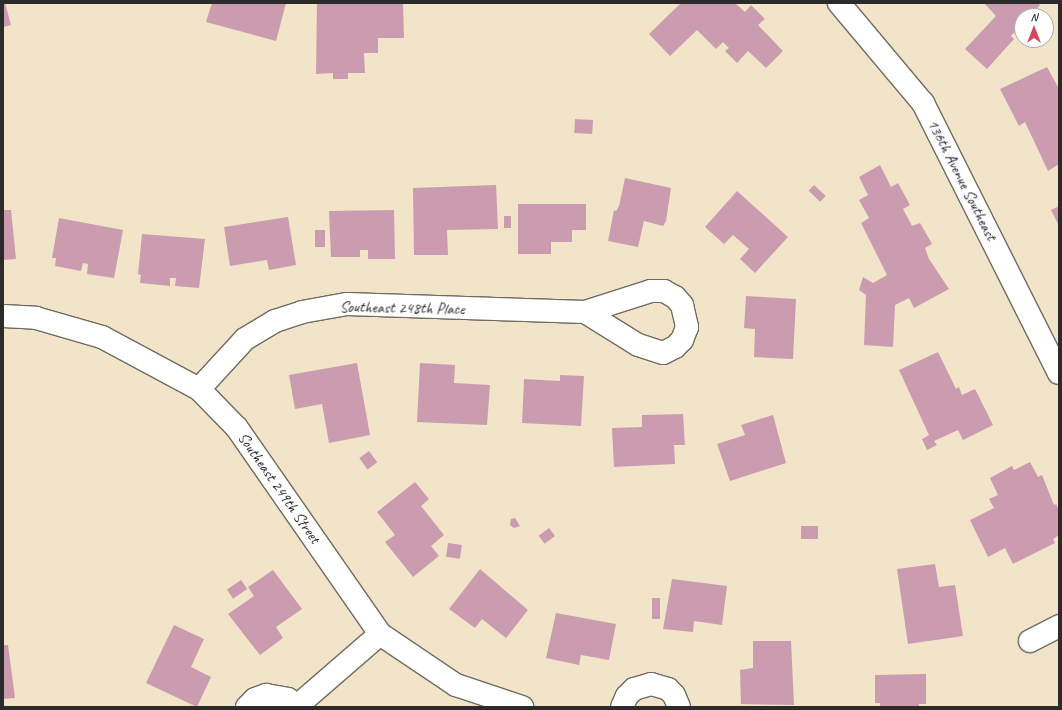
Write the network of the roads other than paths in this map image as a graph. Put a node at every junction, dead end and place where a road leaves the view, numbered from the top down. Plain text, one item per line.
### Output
1 (839, 3) edge
2 (585, 312) dead end
3 (3, 316) edge
4 (1059, 373) edge
5 (198, 389) junction
6 (1059, 626) edge
7 (380, 634) junction
8 (1030, 641) dead end
9 (297, 706) edge
10 (247, 707) edge
11 (522, 707) edge
12 (622, 707) edge
13 (679, 707) edge

1 - 4 street, 136th Avenue Southeast
2 - 5 street, Southeast 248th Place
3 - 5 street, Southeast 249th Street
5 - 7 street, Southeast 249th Street
6 - 8 street
7 - 9 street
7 - 11 street, Southeast 249th Street
9 - 10 street
12 - 13 street

